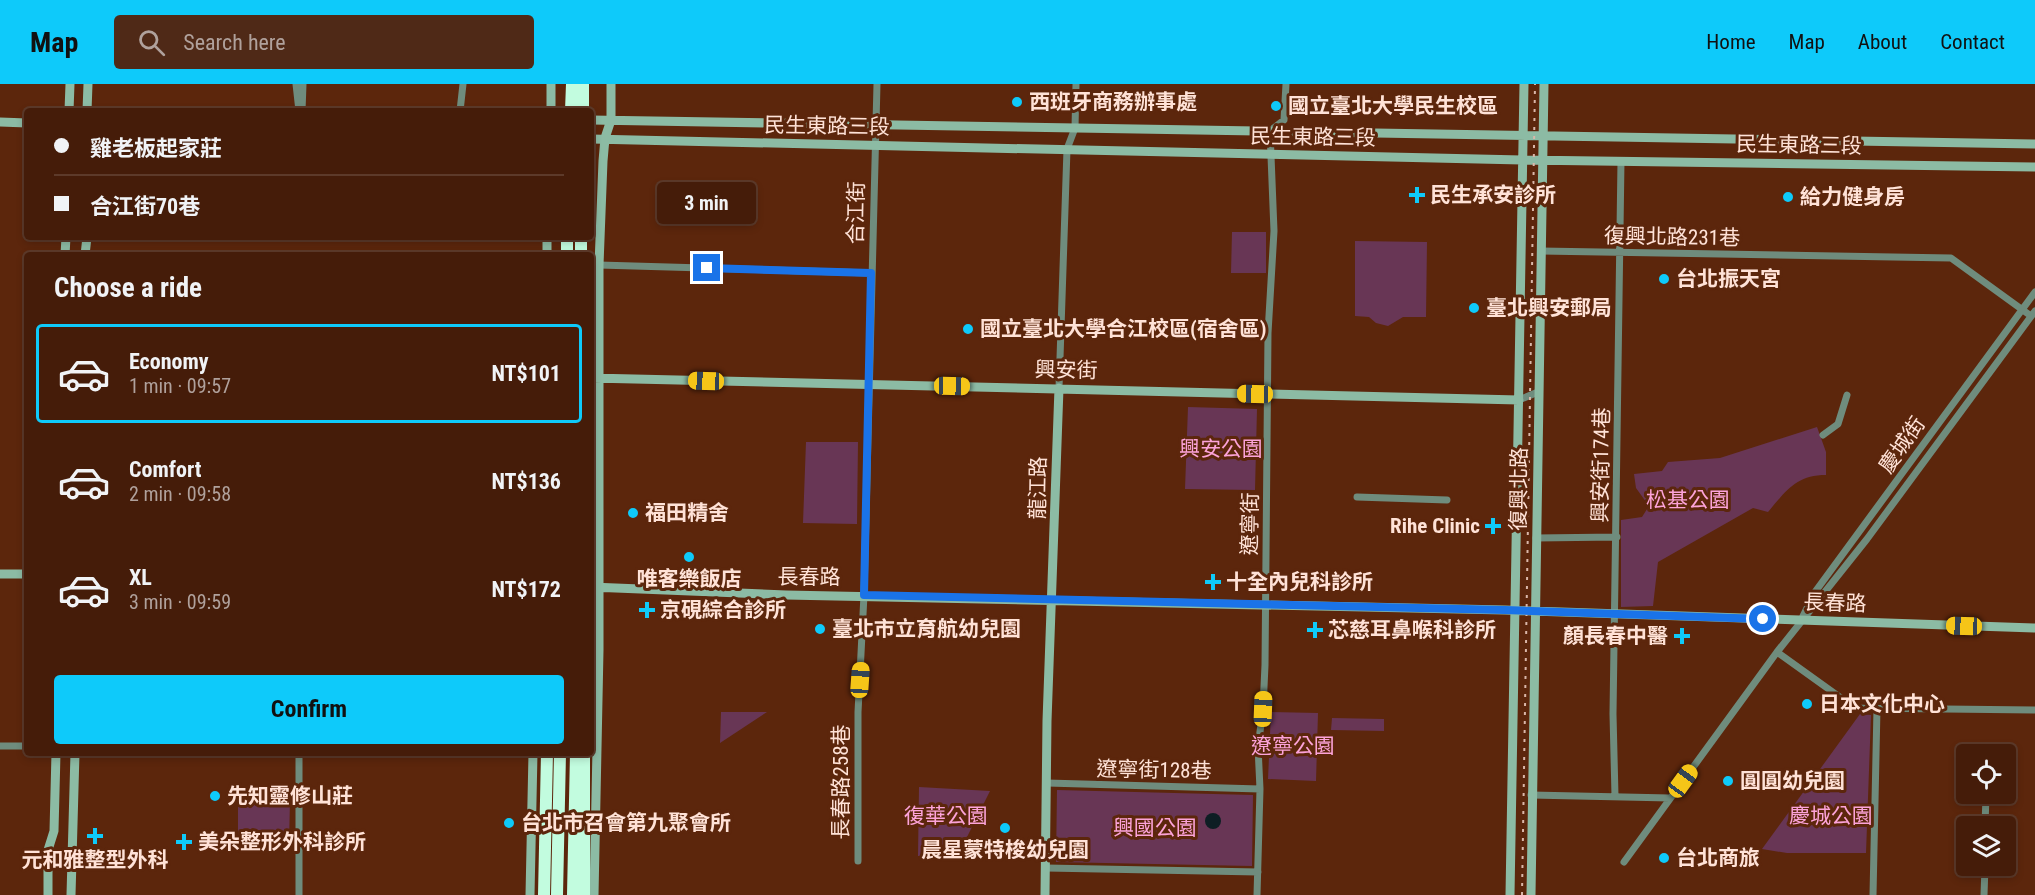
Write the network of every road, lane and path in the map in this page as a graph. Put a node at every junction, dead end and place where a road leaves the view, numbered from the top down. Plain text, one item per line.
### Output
1 (70, 84) edge
2 (88, 84) edge
3 (296, 84) edge
4 (303, 84) edge
5 (463, 84) edge
6 (551, 84) edge
7 (572, 84) edge
8 (583, 84) edge
9 (611, 84) edge
10 (877, 84) edge
11 (1076, 84) edge
12 (1286, 84) edge
13 (1524, 84) edge
14 (1544, 84) edge
15 (69, 108) edge
16 (87, 108) edge
17 (300, 108) edge
18 (300, 108) edge
19 (460, 108) edge
20 (551, 108) edge
21 (571, 108) edge
22 (583, 108) edge
23 (594, 120) edge
24 (611, 120) junction
25 (0, 122) edge
26 (24, 123) edge
27 (876, 125) junction
28 (1075, 128) junction
29 (1270, 131) junction
30 (1523, 135) junction
31 (1543, 136) junction
32 (605, 138) junction
33 (594, 139) edge
34 (2035, 144) edge
35 (874, 145) junction
36 (1067, 149) junction
37 (1270, 154) junction
38 (1522, 160) junction
39 (1542, 160) junction
40 (1622, 161) junction
41 (2035, 167) edge
42 (1541, 251) junction
43 (1620, 252) junction
44 (599, 265) junction
45 (871, 273) junction
46 (2035, 292) edge
47 (2022, 309) junction
48 (2033, 313) edge
49 (595, 378) edge
50 (868, 385) junction
51 (1059, 388) junction
52 (1538, 392) junction
53 (1270, 394) junction
54 (1847, 395) dead end
55 (1519, 400) junction
56 (1823, 435) dead end
57 (1357, 497) dead end
58 (1447, 500) dead end
59 (1617, 537) junction
60 (1536, 538) junction
61 (0, 574) edge
62 (24, 574) edge
63 (595, 588) edge
64 (864, 595) junction
65 (1053, 600) junction
66 (1266, 607) junction
67 (1515, 611) junction
68 (1534, 612) junction
69 (1615, 615) junction
70 (1801, 620) junction
71 (2035, 628) edge
72 (1777, 652) junction
73 (1877, 708) junction
74 (2035, 710) edge
75 (0, 746) edge
76 (24, 746) edge
77 (56, 756) edge
78 (75, 756) edge
79 (299, 756) edge
80 (533, 756) edge
81 (547, 756) edge
82 (560, 756) edge
83 (576, 756) edge
84 (584, 756) edge
85 (1047, 783) junction
86 (1260, 789) junction
87 (1532, 795) junction
88 (1615, 796) junction
89 (1670, 798) junction
90 (858, 861) dead end
91 (1624, 862) dead end
92 (1046, 868) junction
93 (1258, 872) junction
94 (1984, 876) edge
95 (48, 895) edge
96 (71, 895) edge
97 (299, 895) edge
98 (530, 895) edge
99 (544, 895) edge
100 (557, 895) edge
101 (573, 895) edge
102 (584, 895) edge
103 (594, 895) edge
104 (1045, 895) edge
105 (1257, 895) edge
106 (1510, 895) edge
107 (1531, 895) edge
108 (1873, 895) edge
109 (1984, 895) edge

1 - 15 street
2 - 16 street
3 - 17 street
4 - 18 street
5 - 19 street
6 - 20 street
7 - 21 highway
8 - 22 highway
9 - 24 street
10 - 27 street, 合江街
11 - 28 street, 龍江路
12 - 29 street
13 - 30 street, 復興北路
14 - 31 street, 復興北路
23 - 24 street, 民生東路三段
24 - 27 street, 民生東路三段
24 - 32 street
25 - 26 street
27 - 28 street, 民生東路三段
27 - 35 street, 合江街
28 - 29 street, 民生東路三段
28 - 36 street, 龍江路
29 - 30 street, 民生東路三段
29 - 37 street, 遼寧街
30 - 31 street, 民生東路三段
30 - 38 street, 復興北路
31 - 34 street, 民生東路三段
31 - 39 street, 復興北路
32 - 33 street, 民生東路三段
32 - 35 street, 民生東路三段
32 - 44 street
35 - 36 street, 民生東路三段
35 - 45 street, 合江街
36 - 37 street, 民生東路三段
36 - 51 street, 龍江路
37 - 38 street, 民生東路三段
37 - 53 street, 遼寧街
38 - 39 street, 民生東路三段
38 - 55 street, 復興北路
39 - 40 street, 民生東路三段
39 - 42 street, 復興北路
40 - 41 street, 民生東路三段
40 - 43 street, 興安街174巷
42 - 43 street, 復興北路231巷
42 - 52 street, 復興北路
43 - 47 street, 復興北路231巷
43 - 59 street, 興安街174巷
44 - 45 street
44 - 49 street
45 - 50 street, 合江街
46 - 47 street, 慶城街
47 - 48 street, 復興北路231巷
47 - 70 street, 慶城街
48 - 70 street, 慶城街
49 - 50 street, 興安街
49 - 63 street
50 - 51 street, 興安街
50 - 64 street, 合江街
51 - 53 street, 興安街
51 - 65 street, 龍江路
52 - 55 street, 興安街
52 - 60 street, 復興北路
53 - 55 street, 興安街
53 - 66 street, 遼寧街
54 - 56 street
55 - 67 street, 復興北路
57 - 58 street
59 - 60 street
59 - 69 street, 興安街174巷
60 - 68 street, 復興北路
61 - 62 street
63 - 64 street, 長春路
63 - 103 street
64 - 65 street, 長春路
64 - 90 street, 長春路258巷
65 - 66 street, 長春路
65 - 85 street, 龍江路
66 - 67 street, 長春路
66 - 86 street, 遼寧街
67 - 68 street, 長春路
67 - 106 street, 復興北路
68 - 69 street, 長春路
68 - 87 street, 復興北路
69 - 70 street, 長春路
69 - 88 street, 興安街174巷
70 - 71 street, 長春路
70 - 72 street, 慶城街
72 - 73 street
72 - 89 street, 慶城街
73 - 74 street
73 - 108 street
75 - 76 street
77 - 95 street
78 - 96 street
79 - 97 street
80 - 98 street
81 - 99 highway
82 - 100 highway
83 - 101 highway
84 - 102 highway
85 - 86 street, 遼寧街128巷
85 - 92 street, 龍江路
86 - 93 street, 遼寧街
87 - 88 street
87 - 107 street, 復興北路
88 - 89 street
89 - 91 street, 慶城街
92 - 93 street
92 - 104 street, 龍江路
93 - 105 street, 遼寧街
94 - 109 street

